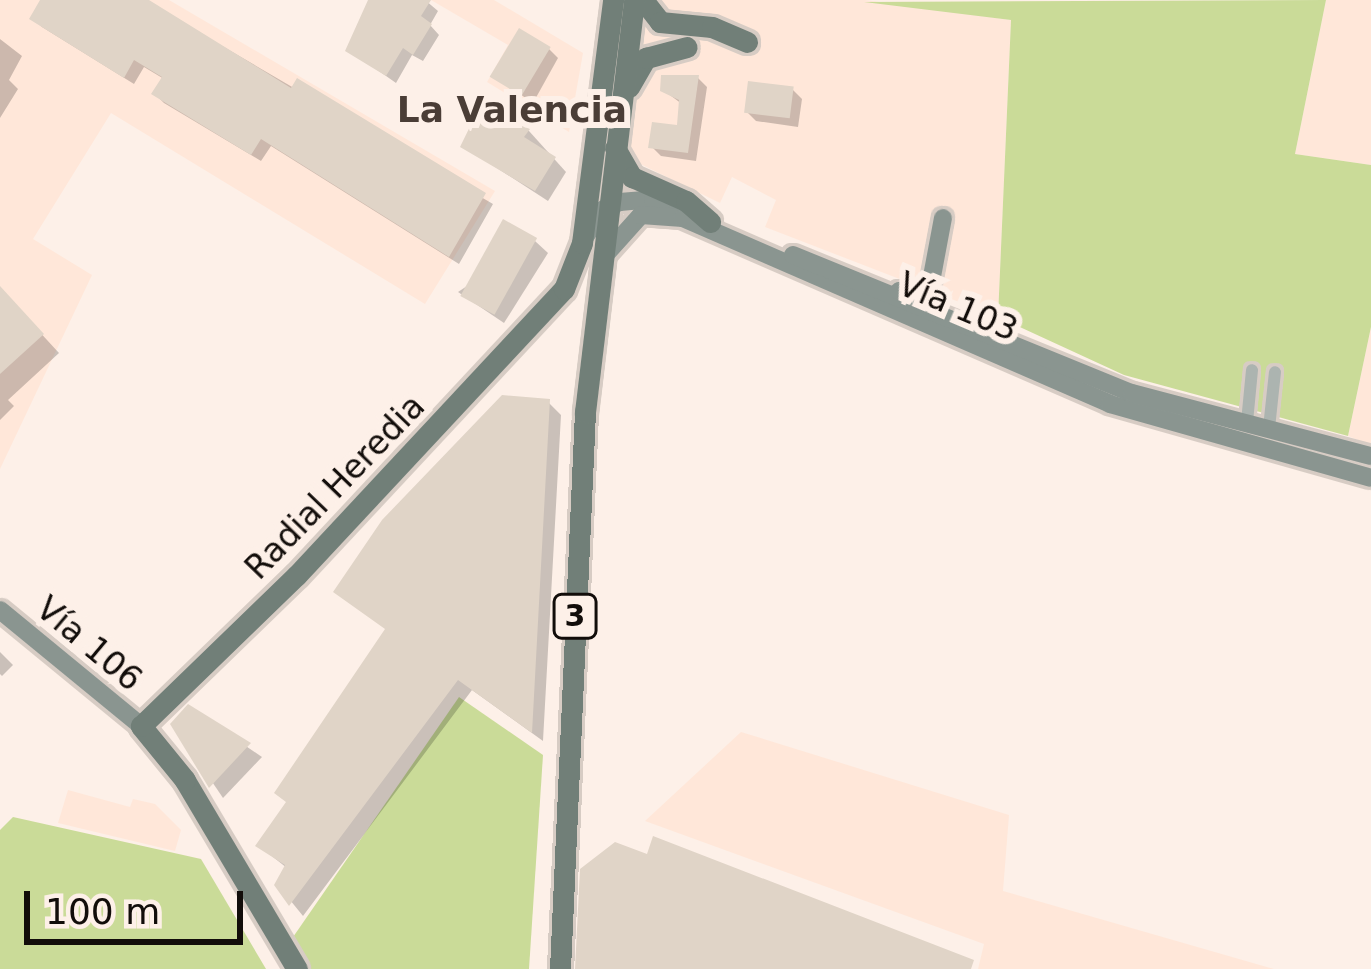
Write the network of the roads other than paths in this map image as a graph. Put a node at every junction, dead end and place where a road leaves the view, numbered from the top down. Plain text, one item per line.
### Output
1 (613, 0) edge
2 (623, 0) edge
3 (638, 0) edge
4 (631, 39) junction
5 (747, 42) dead end
6 (687, 47) dead end
7 (619, 116) junction
8 (614, 143) junction
9 (604, 209) junction
10 (944, 218) dead end
11 (710, 222) junction
12 (582, 243) junction
13 (793, 254) junction
14 (554, 302) junction
15 (592, 317) junction
16 (906, 319) junction
17 (947, 320) junction
18 (971, 344) junction
19 (1252, 370) dead end
20 (1275, 372) dead end
21 (585, 412) junction
22 (1257, 428) junction
23 (1371, 457) edge
24 (1371, 468) edge
25 (1371, 478) edge
26 (0, 610) edge
27 (141, 726) junction
28 (294, 964) edge
29 (560, 969) edge

1 - 12 main road, Radial Heredia
2 - 4 main road
3 - 4 main road, 3
3 - 5 main road
4 - 7 main road, 3
6 - 7 main road
7 - 8 main road, 3
8 - 9 main road, 3
8 - 11 main road
9 - 11 main road, Vía 103
9 - 12 main road
9 - 15 main road, 3
10 - 13 main road
11 - 13 main road, Vía 103
12 - 14 main road, Radial Heredia
13 - 17 main road, Vía 103
14 - 21 main road
14 - 27 main road, Radial Heredia
15 - 16 main road, Vía 103
15 - 21 main road, 3
16 - 17 main road
16 - 18 main road, Vía 103
17 - 18 main road
17 - 22 main road, Vía 103
18 - 22 main road
18 - 25 main road, Vía 103
19 - 22 street
20 - 22 street
21 - 29 main road, 3
22 - 23 main road, Vía 103
22 - 24 main road
26 - 27 main road, Vía 106
27 - 28 main road

